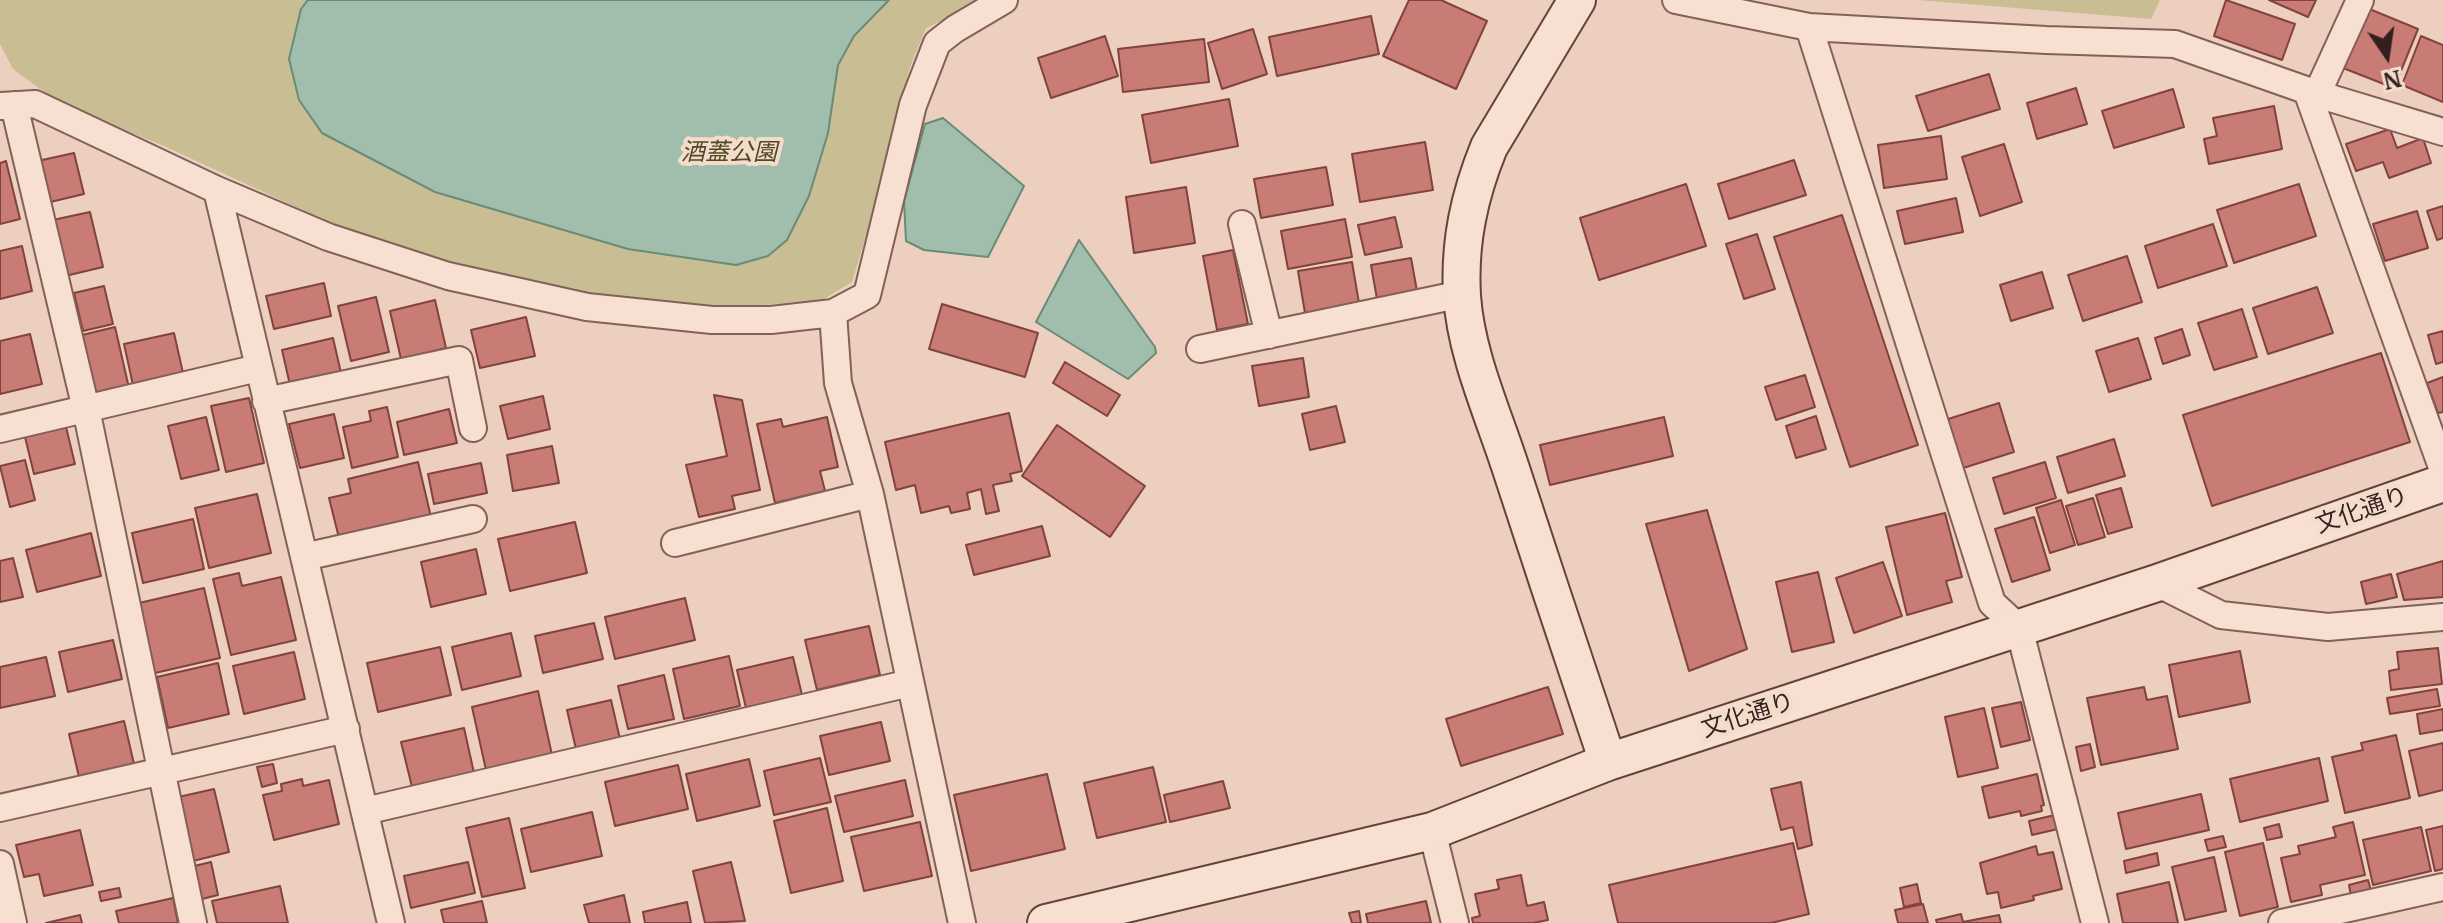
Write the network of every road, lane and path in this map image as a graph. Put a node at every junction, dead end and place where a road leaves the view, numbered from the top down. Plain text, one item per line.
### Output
1 (1004, 0) edge
2 (1577, 0) edge
3 (1676, 0) edge
4 (2360, 0) edge
5 (1809, 27) junction
6 (2312, 93) junction
7 (7, 105) edge
8 (2443, 132) edge
9 (217, 190) junction
10 (1242, 224) dead end
11 (1462, 294) junction
12 (833, 313) junction
13 (1269, 335) junction
14 (1200, 349) dead end
15 (258, 368) junction
16 (266, 401) junction
17 (86, 409) junction
18 (473, 428) dead end
19 (0, 429) edge
20 (2443, 470) edge
21 (2443, 483) edge
22 (870, 494) junction
23 (473, 519) dead end
24 (675, 543) dead end
25 (304, 557) junction
26 (2157, 583) junction
27 (2443, 617) edge
28 (2019, 628) junction
29 (910, 683) junction
30 (346, 729) junction
31 (1608, 762) junction
32 (161, 771) junction
33 (0, 808) edge
34 (365, 811) junction
35 (1432, 831) junction
36 (0, 864) edge
37 (2443, 887) edge
38 (13, 923) edge
39 (193, 923) edge
40 (391, 923) edge
41 (962, 923) edge
42 (1046, 923) edge
43 (1455, 923) edge
44 (2095, 923) edge
45 (2282, 923) edge

1 - 12 street
2 - 11 street
3 - 5 street
4 - 6 street
5 - 6 street
5 - 28 street
6 - 8 street
6 - 20 street
7 - 9 street
7 - 17 street
9 - 12 street
9 - 15 street
10 - 13 street
11 - 13 street
11 - 31 street
12 - 22 street
13 - 14 street
15 - 16 street
15 - 17 street
16 - 18 street
16 - 25 street
17 - 19 street
17 - 32 street
21 - 26 street, 文化通り
22 - 24 street
22 - 29 street
23 - 25 street
25 - 30 street
26 - 27 street
26 - 28 street, 文化通り
28 - 31 street, 文化通り
28 - 44 street
29 - 34 street
29 - 41 street
30 - 32 street
30 - 34 street
31 - 35 street, 文化通り
32 - 33 street
32 - 39 street
34 - 40 street
35 - 42 street, 文化通り
35 - 43 street
36 - 38 street
37 - 45 street

